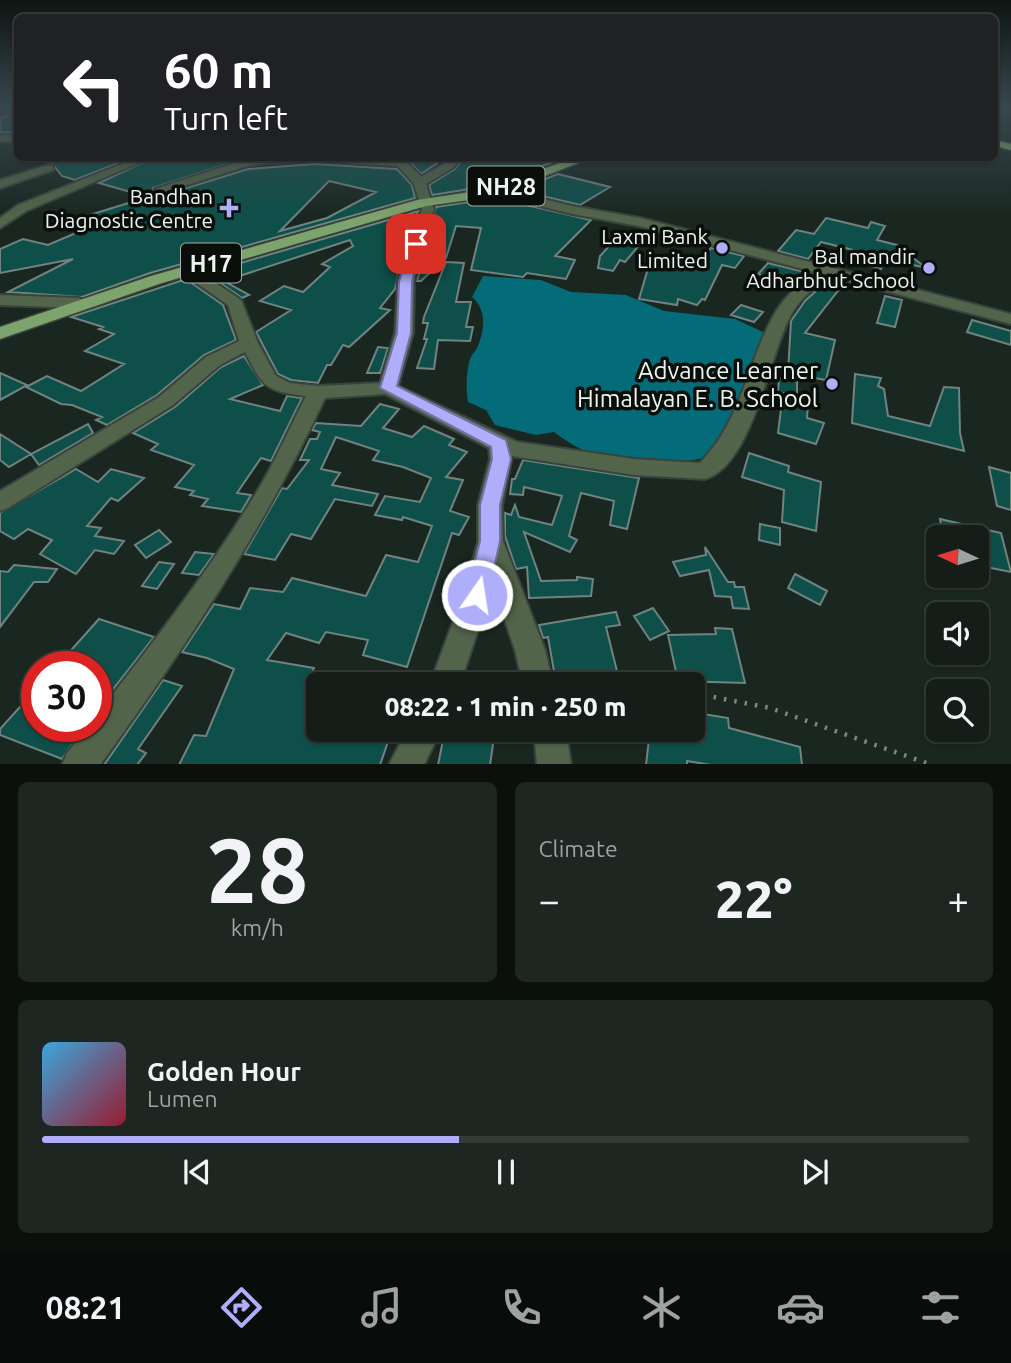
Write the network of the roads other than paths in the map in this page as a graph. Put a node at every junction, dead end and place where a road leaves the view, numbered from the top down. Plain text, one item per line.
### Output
1 (42, 161) edge
2 (137, 161) edge
3 (233, 161) edge
4 (273, 161) edge
5 (401, 161) edge
6 (450, 161) edge
7 (576, 161) edge
8 (245, 163) junction
9 (49, 167) junction
10 (420, 183) junction
11 (0, 184) edge
12 (71, 187) junction
13 (160, 189) dead end
14 (495, 191) junction
15 (425, 202) junction
16 (0, 224) edge
17 (187, 270) junction
18 (826, 270) junction
19 (0, 300) edge
20 (79, 303) junction
21 (1011, 320) edge
22 (0, 334) edge
23 (248, 343) junction
24 (388, 388) junction
25 (318, 392) junction
26 (500, 444) junction
27 (0, 502) edge
28 (490, 541) junction
29 (450, 672) edge
30 (535, 672) edge
31 (418, 742) edge
32 (551, 742) edge
33 (80, 764) edge
34 (407, 764) edge
35 (554, 764) edge

1 - 9 street
2 - 12 street
3 - 8 street
4 - 8 street
5 - 10 street
6 - 10 street
7 - 14 main road, NH28
8 - 13 street
9 - 11 street
9 - 12 street
10 - 15 street
12 - 16 street
14 - 15 main road, NH28
14 - 18 street
15 - 17 main road, H17
15 - 24 street
17 - 20 main road, H17
17 - 23 street
18 - 21 street
18 - 26 street
19 - 20 street
20 - 22 main road, H17
23 - 25 street
23 - 27 street
24 - 25 street
24 - 26 street
25 - 33 street
26 - 28 street
28 - 29 street
28 - 30 street
31 - 34 street
32 - 35 street

